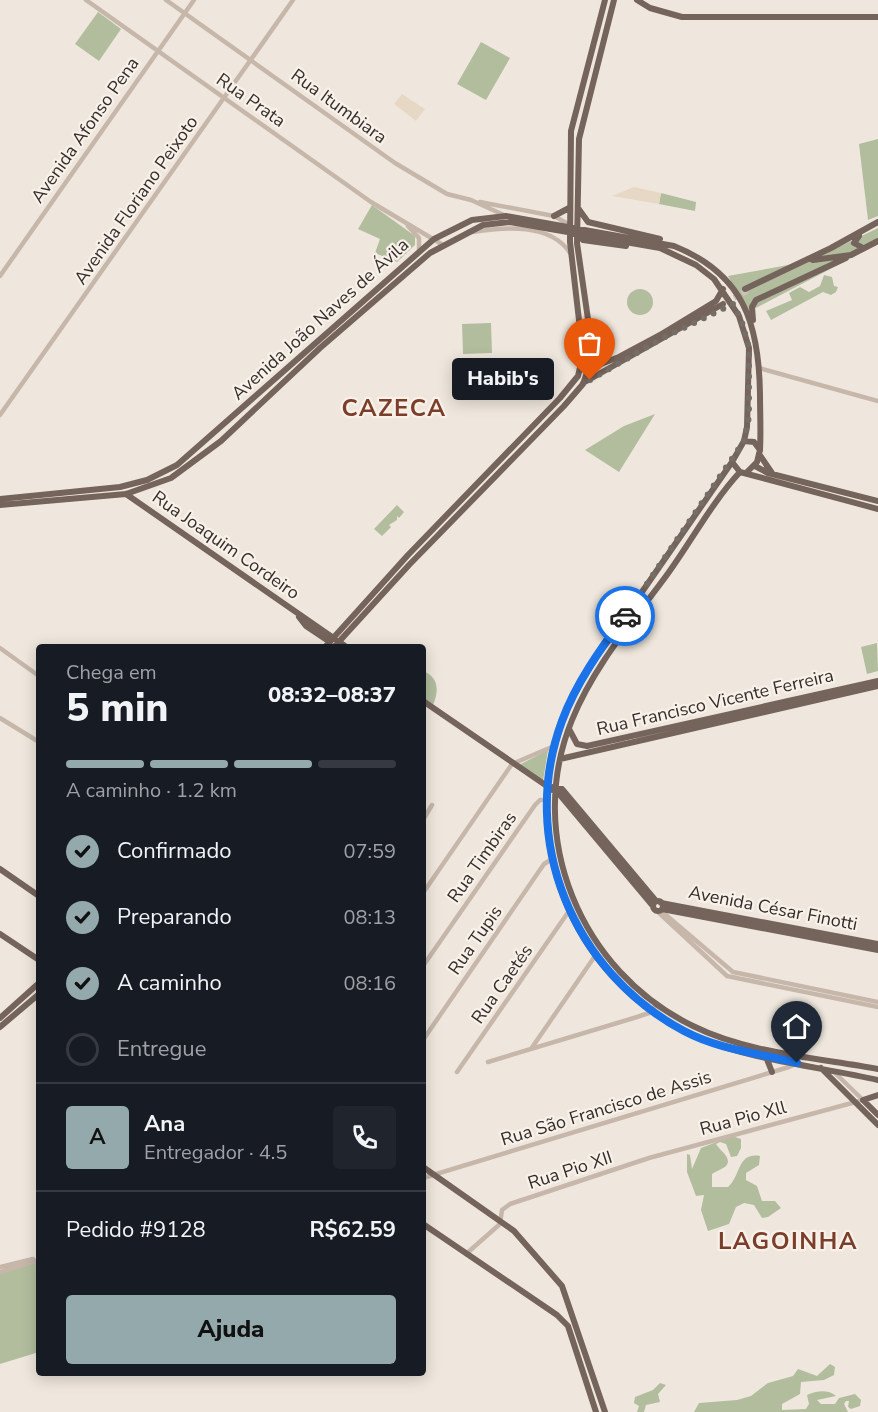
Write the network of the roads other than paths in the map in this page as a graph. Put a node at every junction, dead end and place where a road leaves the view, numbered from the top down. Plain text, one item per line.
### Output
1 (86, 0) edge
2 (166, 0) edge
3 (194, 0) edge
4 (293, 0) edge
5 (605, 0) edge
6 (637, 0) edge
7 (614, 1) edge
8 (184, 13) junction
9 (878, 17) edge
10 (158, 50) junction
11 (251, 60) junction
12 (224, 97) junction
13 (471, 200) junction
14 (577, 206) junction
15 (569, 208) junction
16 (546, 214) junction
17 (554, 216) junction
18 (570, 216) junction
19 (508, 218) junction
20 (402, 220) junction
21 (878, 224) edge
22 (570, 225) junction
23 (604, 226) junction
24 (538, 232) junction
25 (464, 234) junction
26 (577, 236) junction
27 (434, 239) junction
28 (848, 239) junction
29 (878, 240) edge
30 (588, 241) junction
31 (602, 242) junction
32 (644, 243) junction
33 (443, 245) junction
34 (674, 246) junction
35 (863, 248) junction
36 (419, 250) junction
37 (671, 253) junction
38 (575, 255) junction
39 (851, 255) junction
40 (393, 273) junction
41 (0, 276) edge
42 (399, 280) junction
43 (725, 292) junction
44 (737, 294) junction
45 (722, 303) tunnel mouth
46 (732, 303) junction
47 (753, 327) junction
48 (660, 337) junction
49 (749, 364) junction
50 (589, 368) junction
51 (759, 368) junction
52 (581, 369) junction
53 (583, 384) junction
54 (878, 401) edge
55 (0, 415) edge
56 (744, 441) junction
57 (760, 452) junction
58 (732, 462) junction
59 (754, 466) junction
60 (744, 472) junction
61 (773, 474) junction
62 (126, 494) junction
63 (0, 499) edge
64 (878, 501) edge
65 (0, 505) edge
66 (878, 509) edge
67 (295, 612) junction
68 (626, 615) junction
69 (632, 622) junction
70 (329, 644) edge
71 (331, 644) edge
72 (331, 644) edge
73 (342, 644) edge
74 (0, 648) edge
75 (36, 674) edge
76 (878, 681) edge
77 (878, 686) edge
78 (426, 703) edge
79 (0, 718) edge
80 (568, 728) junction
81 (36, 740) edge
82 (626, 740) junction
83 (554, 746) junction
84 (560, 759) junction
85 (512, 764) junction
86 (547, 787) junction
87 (556, 789) junction
88 (546, 800) junction
89 (432, 805) dead end
90 (426, 815) edge
91 (552, 859) junction
92 (0, 869) edge
93 (426, 889) edge
94 (36, 894) edge
95 (658, 907) junction
96 (569, 911) junction
97 (0, 934) edge
98 (878, 944) edge
99 (878, 950) edge
100 (595, 956) junction
101 (36, 958) edge
102 (426, 962) edge
103 (36, 986) edge
104 (36, 997) edge
105 (878, 1002) edge
106 (656, 1005) junction
107 (878, 1007) edge
108 (652, 1012) junction
109 (0, 1018) edge
110 (0, 1027) edge
111 (426, 1036) edge
112 (531, 1049) junction
113 (798, 1054) junction
114 (766, 1057) junction
115 (488, 1062) dead end
116 (797, 1063) junction
117 (820, 1068) junction
118 (878, 1069) edge
119 (834, 1071) junction
120 (458, 1072) dead end
121 (772, 1072) junction
122 (878, 1080) edge
123 (878, 1095) edge
124 (860, 1101) junction
125 (878, 1115) edge
126 (878, 1125) edge
127 (649, 1158) joint
128 (426, 1169) edge
129 (434, 1174) junction
130 (426, 1177) edge
131 (501, 1222) junction
132 (426, 1226) edge
133 (466, 1254) junction
134 (36, 1260) edge
135 (0, 1269) edge
136 (602, 1412) edge

1 - 10 street, Rua Prata
2 - 8 street, Rua Itumbiara
3 - 8 street, Avenida Afonso Pena
4 - 11 street, Avenida Floriano Peixoto
5 - 15 main road
6 - 9 main road
7 - 14 main road
8 - 10 street, Avenida Afonso Pena
8 - 11 street, Rua Itumbiara
10 - 12 street, Rua Prata
10 - 41 street, Avenida Afonso Pena
11 - 12 street, Avenida Floriano Peixoto
11 - 13 street, Rua Itumbiara
12 - 20 street, Rua Prata
12 - 55 street, Avenida Floriano Peixoto
13 - 16 street
13 - 19 street, Rua Itumbiara
14 - 23 main road, Avenida João Naves de Ávila
14 - 26 main road
15 - 17 main road
15 - 18 main road
16 - 17 street
16 - 24 street
17 - 22 street
18 - 22 main road
18 - 26 main road
19 - 25 main road, Avenida João Naves de Ávila
19 - 27 main road, Avenida João Naves de Ávila
19 - 32 main road, Avenida João Naves de Ávila
20 - 27 street, Rua Prata
20 - 36 street, Rua Prata
21 - 28 main road
21 - 35 main road
22 - 26 main road
22 - 38 main road
23 - 31 main road
23 - 34 main road, Avenida João Naves de Ávila
24 - 25 street
24 - 38 street
25 - 33 main road, Avenida João Naves de Ávila
26 - 30 main road
26 - 38 main road
27 - 33 street, Rua Prata
27 - 36 main road, Avenida João Naves de Ávila
28 - 39 main road
28 - 44 main road
29 - 35 main road
30 - 31 main road, Avenida João Naves de Ávila
30 - 38 main road
31 - 37 main road, Avenida João Naves de Ávila
32 - 34 main road, Avenida João Naves de Ávila
32 - 37 main road, Avenida João Naves de Ávila
33 - 42 main road, Avenida João Naves de Ávila
34 - 44 main road, Avenida João Naves de Ávila
35 - 39 main road
36 - 40 main road, Avenida João Naves de Ávila
37 - 43 main road, Avenida João Naves de Ávila
38 - 50 main road
38 - 52 main road
39 - 47 main road
40 - 42 main road
40 - 63 main road, Avenida João Naves de Ávila
42 - 62 main road, Avenida João Naves de Ávila
43 - 46 main road, Avenida João Naves de Ávila
43 - 48 main road
44 - 47 main road, Avenida João Naves de Ávila
45 - 48 main road
46 - 48 main road
46 - 49 main road, Avenida João Naves de Ávila
47 - 51 main road, Avenida João Naves de Ávila
48 - 50 main road
48 - 53 main road
49 - 51 main road
49 - 56 main road, Avenida João Naves de Ávila
50 - 52 main road
50 - 53 main road
51 - 54 street
51 - 57 main road, Avenida João Naves de Ávila
52 - 71 main road
53 - 72 main road
56 - 57 main road
56 - 58 main road
57 - 59 main road
57 - 61 main road
58 - 60 main road
58 - 68 main road
59 - 60 main road
59 - 61 main road
60 - 66 main road
60 - 69 main road
61 - 64 main road
62 - 65 main road, Avenida João Naves de Ávila
62 - 67 main road, Rua Joaquim Cordeiro
67 - 70 main road
67 - 73 main road, Rua Joaquim Cordeiro
68 - 69 main road
68 - 83 main road
69 - 80 main road
74 - 75 street
76 - 82 main road, Rua Francisco Vicente Ferreira
77 - 82 main road, Rua Francisco Vicente Ferreira
78 - 85 main road
79 - 81 street
80 - 82 main road, Rua Francisco Vicente Ferreira
80 - 84 main road
82 - 84 main road, Rua Francisco Vicente Ferreira
83 - 85 street
83 - 86 main road
84 - 87 main road
85 - 86 main road
85 - 93 street
86 - 87 main road
86 - 88 main road
87 - 95 main road
87 - 106 main road
88 - 91 main road
88 - 102 street, Rua Timbiras
89 - 90 street
91 - 96 main road
91 - 111 street, Rua Tupis
92 - 94 main road
95 - 98 main road, Avenida César Finotti
95 - 99 main road, Avenida César Finotti
95 - 105 street
95 - 107 street
96 - 100 main road
96 - 120 street, Rua Caetés
97 - 101 main road
100 - 108 main road
100 - 112 street
103 - 109 main road
104 - 110 main road
106 - 108 street
106 - 113 main road
108 - 112 street
108 - 114 main road
112 - 115 street
113 - 116 street
113 - 118 main road
114 - 116 main road
114 - 121 main road
116 - 117 main road
116 - 121 street, Rua São Francisco de Assis
117 - 119 main road
117 - 124 main road
119 - 122 main road
119 - 124 street
121 - 129 street, Rua São Francisco de Assis
123 - 124 main road, Rua Pio Xll
124 - 125 main road
124 - 126 main road
124 - 127 street, Rua Pio Xll
127 - 131 street, Rua Pio XII
128 - 129 main road
129 - 130 street, Rua São Francisco de Assis
129 - 131 main road
131 - 133 street
131 - 136 main road
132 - 133 main road
133 - 136 main road
134 - 135 street

